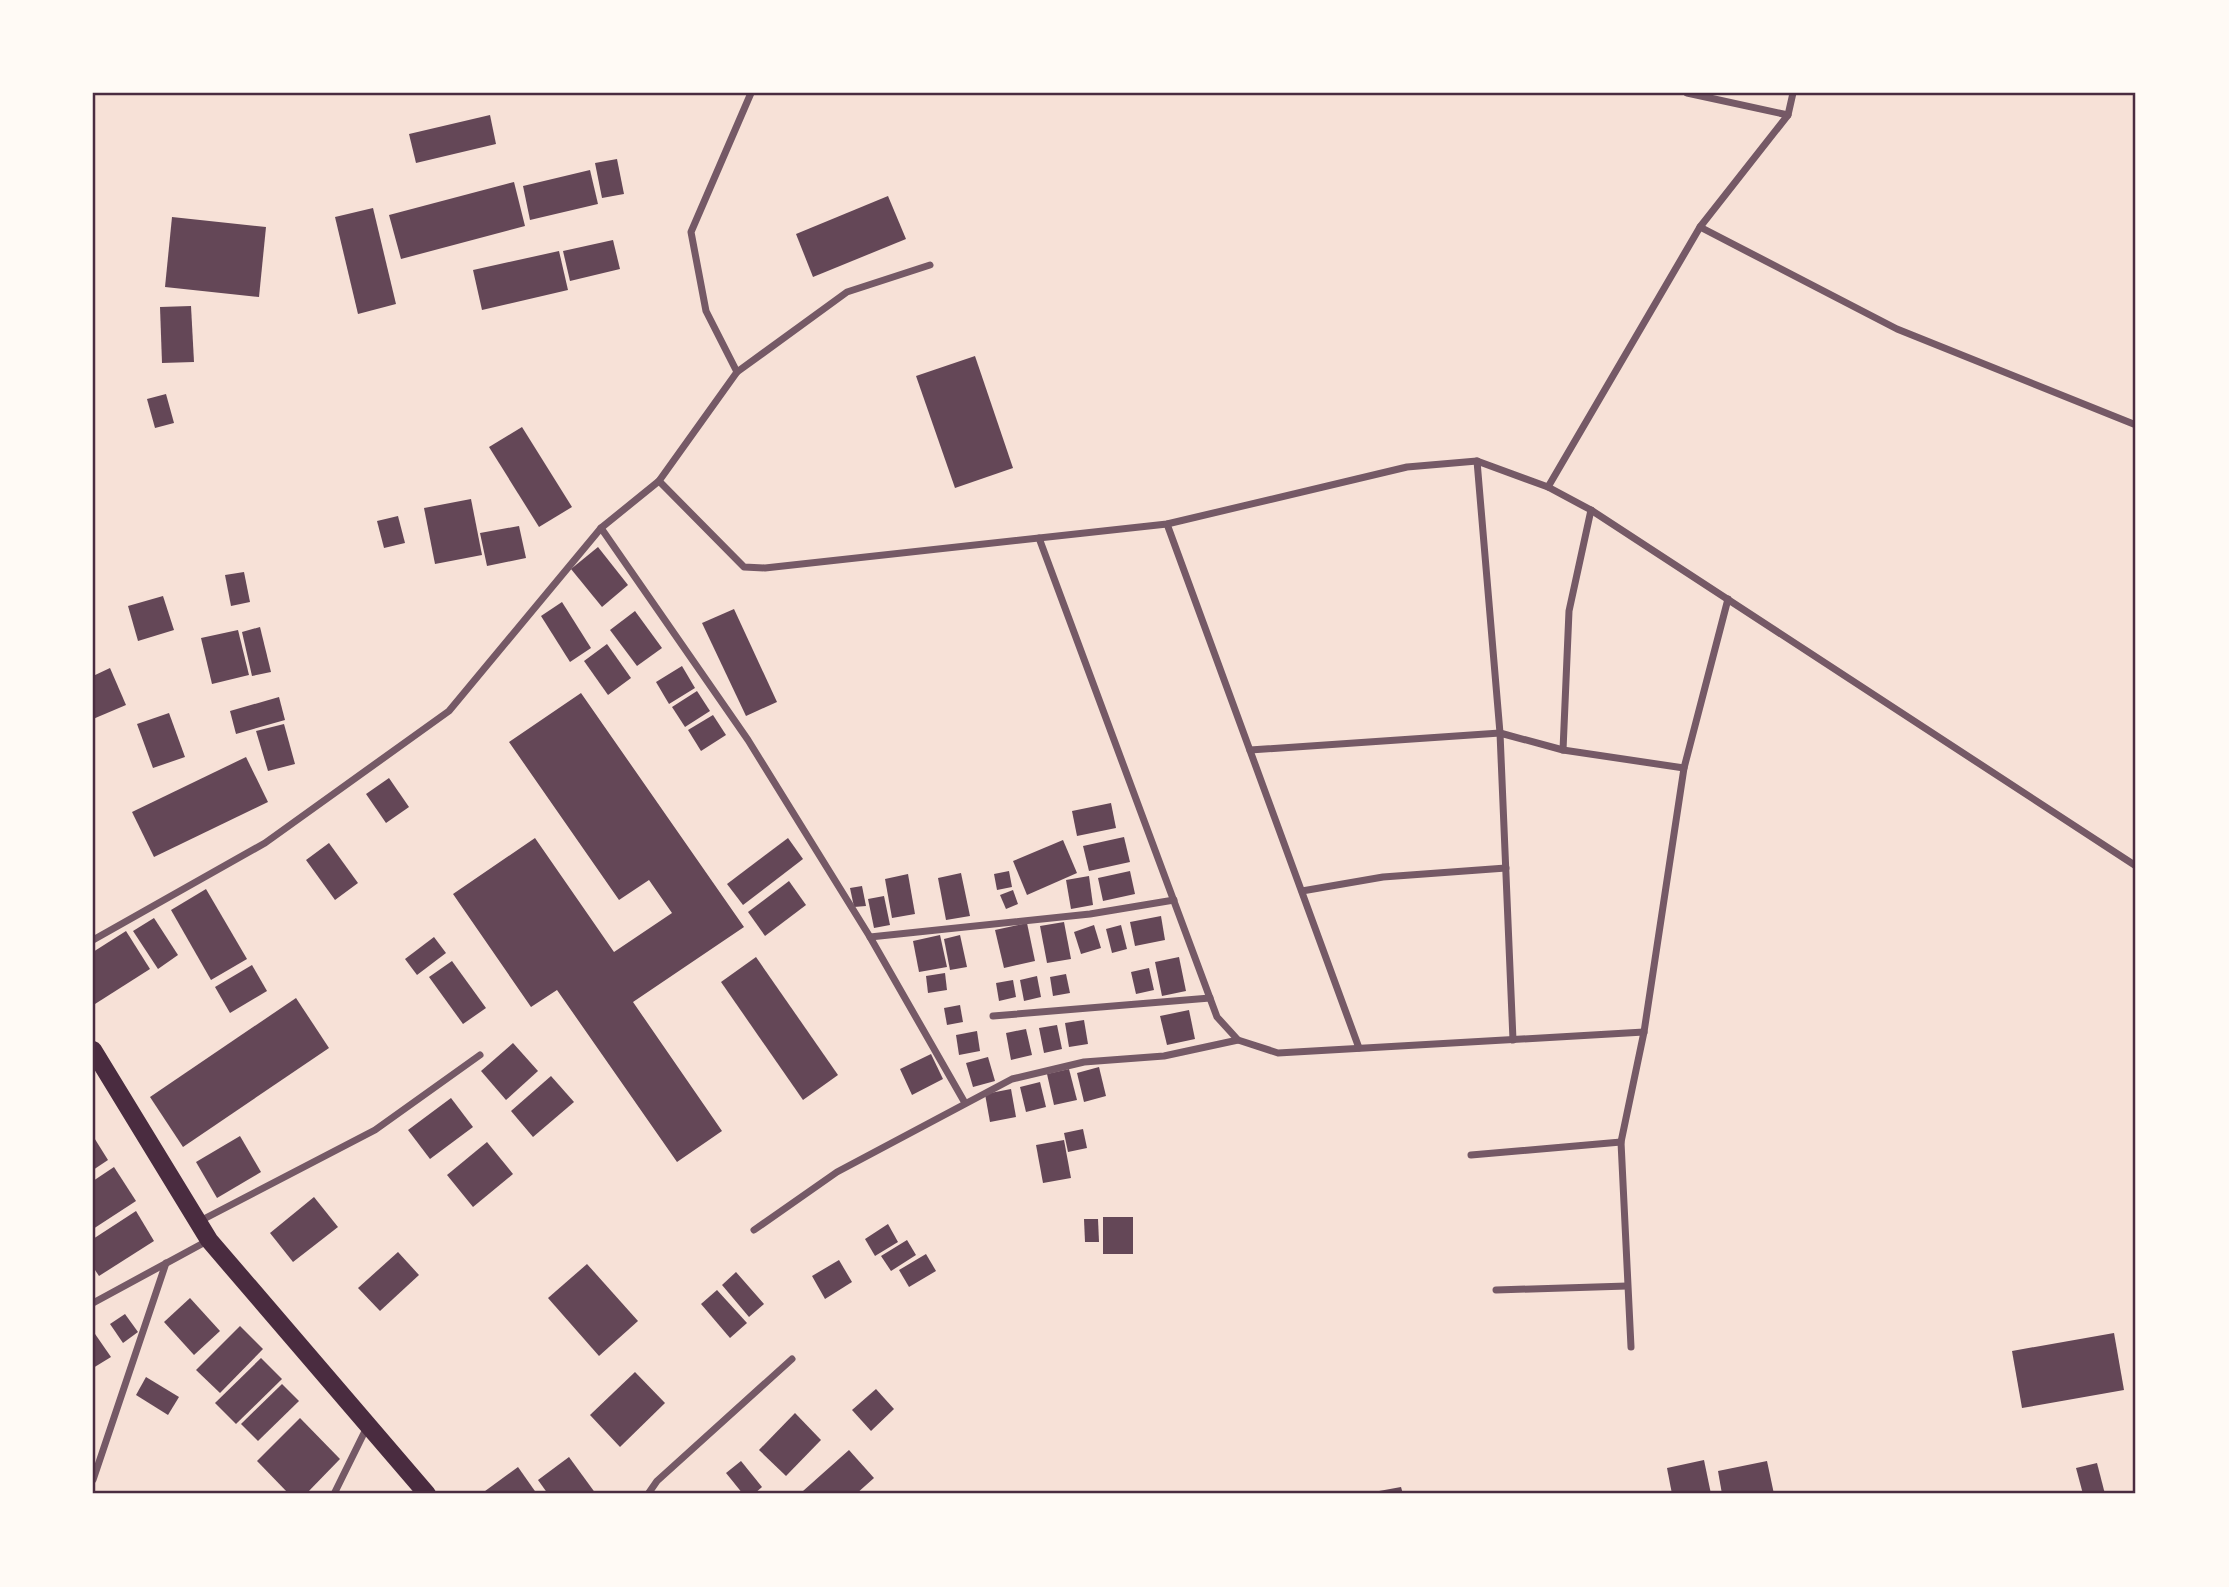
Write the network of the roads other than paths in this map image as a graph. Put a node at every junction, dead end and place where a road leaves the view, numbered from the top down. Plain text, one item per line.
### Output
1 (751, 93) edge
2 (1687, 93) edge
3 (1793, 93) edge
4 (1788, 115) junction
5 (1700, 227) junction
6 (930, 265) dead end
7 (737, 372) junction
8 (2136, 425) edge
9 (1477, 461) junction
10 (659, 481) junction
11 (1548, 487) junction
12 (1591, 510) junction
13 (1167, 524) junction
14 (601, 528) junction
15 (1039, 538) junction
16 (1728, 599) junction
17 (1500, 733) junction
18 (1250, 750) junction
19 (1563, 750) junction
20 (1684, 768) junction
21 (2136, 866) edge
22 (1506, 869) junction
23 (1302, 891) junction
24 (1174, 900) junction
25 (870, 937) junction
26 (93, 940) edge
27 (1210, 998) junction
28 (993, 1016) dead end
29 (1644, 1032) junction
30 (1238, 1040) junction
31 (1513, 1040) junction
32 (1359, 1048) junction
33 (93, 1049) edge
34 (480, 1055) dead end
35 (965, 1103) junction
36 (1622, 1142) junction
37 (1471, 1155) dead end
38 (198, 1222) junction
39 (754, 1230) dead end
40 (209, 1240) junction
41 (166, 1264) junction
42 (1627, 1286) junction
43 (1496, 1290) dead end
44 (93, 1303) edge
45 (1631, 1347) dead end
46 (792, 1359) dead end
47 (369, 1424) junction
48 (93, 1480) edge
49 (334, 1494) edge
50 (427, 1494) edge
51 (648, 1494) edge

1 - 7 street
2 - 4 street
3 - 4 street
4 - 5 street
5 - 8 street
5 - 11 street
6 - 7 street
7 - 10 street
9 - 11 street
9 - 13 street
9 - 17 street
10 - 14 street
10 - 15 street
11 - 12 street
12 - 16 street
12 - 19 street
13 - 15 street
13 - 18 street
14 - 25 street
14 - 26 street
15 - 24 street
16 - 20 street
16 - 21 street
17 - 18 street
17 - 19 street
17 - 22 street
18 - 23 street
19 - 20 street
20 - 29 street
22 - 23 street
22 - 31 street
23 - 32 street
24 - 25 street
24 - 27 street
25 - 35 street
27 - 28 street
27 - 30 street
29 - 31 street
29 - 36 street
30 - 32 street
30 - 35 street
31 - 32 street
33 - 38 main road
34 - 38 street
35 - 39 street
36 - 37 street
36 - 42 street
38 - 40 main road
40 - 41 street
40 - 47 main road
41 - 44 street
41 - 48 street
42 - 43 street
42 - 45 street
46 - 51 street
47 - 49 street
47 - 50 main road

